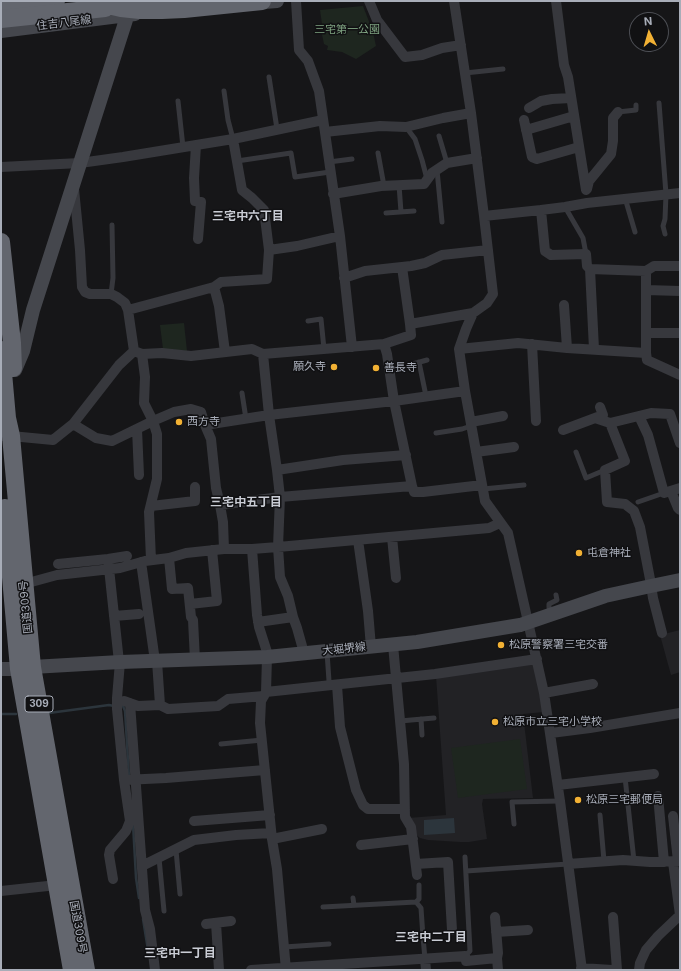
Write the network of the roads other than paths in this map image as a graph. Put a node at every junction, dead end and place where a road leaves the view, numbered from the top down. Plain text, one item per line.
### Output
1 (23, 1) edge
2 (56, 1) edge
3 (90, 1) edge
4 (132, 1) edge
5 (168, 1) edge
6 (262, 1) edge
7 (277, 1) edge
8 (296, 1) edge
9 (369, 1) edge
10 (454, 1) edge
11 (556, 1) edge
12 (1, 3) edge
13 (1, 7) edge
14 (128, 15) junction
15 (1, 19) edge
16 (1, 31) edge
17 (461, 45) junction
18 (503, 69) dead end
19 (465, 74) junction
20 (269, 77) dead end
21 (224, 91) dead end
22 (571, 98) junction
23 (178, 101) dead end
24 (659, 103) dead end
25 (636, 105) dead end
26 (529, 108) dead end
27 (618, 112) joint
28 (471, 113) junction
29 (574, 116) junction
30 (323, 120) junction
31 (406, 127) junction
32 (277, 129) junction
33 (325, 132) junction
34 (439, 136) dead end
35 (233, 139) junction
36 (196, 145) junction
37 (183, 147) junction
38 (579, 147) junction
39 (378, 154) dead end
40 (477, 158) junction
41 (352, 159) dead end
42 (80, 162) junction
43 (237, 162) junction
44 (446, 163) junction
45 (1, 167) edge
46 (329, 167) junction
47 (436, 170) junction
48 (427, 180) junction
49 (73, 184) junction
50 (399, 185) junction
51 (384, 186) junction
52 (586, 190) junction
53 (680, 193) edge
54 (333, 194) junction
55 (666, 194) junction
56 (625, 198) junction
57 (586, 203) junction
58 (565, 207) junction
59 (541, 210) junction
60 (401, 212) junction
61 (414, 212) dead end
62 (386, 213) dead end
63 (484, 216) junction
64 (442, 222) dead end
65 (112, 224) dead end
66 (635, 232) dead end
67 (666, 234) dead end
68 (340, 236) junction
69 (198, 239) dead end
70 (1, 242) edge
71 (269, 250) junction
72 (488, 250) junction
73 (586, 254) junction
74 (680, 266) edge
75 (402, 267) junction
76 (590, 269) junction
77 (646, 271) junction
78 (344, 278) junction
79 (214, 287) junction
80 (646, 290) junction
81 (680, 292) edge
82 (110, 294) junction
83 (564, 305) dead end
84 (33, 310) junction
85 (128, 310) junction
86 (8, 312) junction
87 (473, 313) junction
88 (308, 320) dead end
89 (410, 324) junction
90 (646, 332) junction
91 (680, 333) edge
92 (384, 344) junction
93 (532, 344) junction
94 (352, 348) junction
95 (567, 348) junction
96 (324, 349) junction
97 (459, 349) junction
98 (594, 349) junction
99 (1, 350) edge
100 (225, 352) junction
101 (138, 353) junction
102 (646, 353) junction
103 (263, 354) junction
104 (427, 360) dead end
105 (419, 362) junction
106 (410, 365) dead end
107 (13, 374) junction
108 (680, 375) edge
109 (465, 391) junction
110 (242, 393) dead end
111 (426, 396) junction
112 (394, 401) junction
113 (600, 407) dead end
114 (268, 415) junction
115 (503, 416) dead end
116 (639, 416) junction
117 (595, 418) junction
118 (246, 419) junction
119 (153, 421) junction
120 (536, 421) dead end
121 (610, 423) junction
122 (73, 424) junction
123 (471, 424) junction
124 (205, 425) junction
125 (137, 428) junction
126 (563, 430) dead end
127 (436, 433) dead end
128 (6, 436) edge
129 (680, 443) edge
130 (514, 447) dead end
131 (476, 452) junction
132 (576, 452) dead end
133 (406, 455) junction
134 (1, 465) edge
135 (277, 470) junction
136 (605, 470) junction
137 (139, 475) dead end
138 (524, 485) dead end
139 (412, 486) junction
140 (195, 487) dead end
141 (482, 487) junction
142 (672, 491) edge
143 (280, 497) junction
144 (638, 502) dead end
145 (220, 505) junction
146 (151, 506) junction
147 (680, 510) edge
148 (500, 523) junction
149 (392, 537) junction
150 (358, 540) junction
151 (278, 547) junction
152 (224, 549) junction
153 (252, 549) junction
154 (212, 550) junction
155 (127, 556) dead end
156 (169, 558) junction
157 (146, 561) junction
158 (58, 564) dead end
159 (108, 564) junction
160 (396, 578) dead end
161 (680, 580) edge
162 (24, 584) junction
163 (651, 586) junction
164 (556, 595) dead end
165 (190, 604) junction
166 (139, 614) dead end
167 (550, 615) junction
168 (114, 616) junction
169 (293, 617) junction
170 (258, 622) junction
171 (528, 622) junction
172 (662, 633) dead end
173 (392, 645) junction
174 (371, 647) junction
175 (326, 651) junction
176 (304, 654) junction
177 (267, 657) junction
178 (537, 659) junction
179 (195, 660) junction
180 (156, 661) junction
181 (120, 662) junction
182 (17, 668) edge
183 (396, 678) junction
184 (333, 683) junction
185 (594, 684) dead end
186 (544, 693) junction
187 (265, 694) junction
188 (117, 702) junction
189 (130, 702) junction
190 (160, 705) junction
191 (680, 713) edge
192 (434, 718) dead end
193 (420, 719) junction
194 (400, 721) junction
195 (551, 734) junction
196 (422, 735) dead end
197 (262, 740) junction
198 (221, 744) dead end
199 (265, 770) junction
200 (654, 774) dead end
201 (625, 777) junction
202 (135, 779) junction
203 (124, 780) junction
204 (558, 786) junction
205 (658, 796) dead end
206 (560, 801) junction
207 (405, 809) junction
208 (270, 815) junction
209 (600, 815) dead end
210 (673, 816) dead end
211 (234, 818) junction
212 (194, 822) dead end
213 (514, 824) dead end
214 (322, 829) dead end
215 (236, 835) junction
216 (272, 836) junction
217 (412, 840) junction
218 (361, 845) dead end
219 (176, 850) junction
220 (465, 857) dead end
221 (159, 858) junction
222 (604, 861) junction
223 (634, 861) junction
224 (674, 861) edge
225 (416, 864) junction
226 (568, 864) junction
227 (142, 866) junction
228 (466, 871) junction
229 (113, 879) dead end
230 (418, 880) joint
231 (57, 885) junction
232 (1, 891) edge
233 (180, 894) dead end
234 (353, 898) dead end
235 (416, 902) junction
236 (354, 906) junction
237 (323, 907) dead end
238 (164, 911) dead end
239 (680, 915) edge
240 (495, 917) dead end
241 (613, 917) dead end
242 (231, 921) dead end
243 (452, 930) dead end
244 (528, 930) dead end
245 (496, 932) junction
246 (329, 944) dead end
247 (284, 947) junction
248 (497, 958) junction
249 (425, 959) junction
250 (466, 962) edge
251 (286, 969) edge
252 (581, 969) edge
253 (72, 970) edge
254 (86, 970) edge
255 (155, 970) edge
256 (219, 970) edge
257 (251, 970) edge
258 (426, 970) edge
259 (498, 970) edge
260 (612, 970) edge
261 (617, 970) edge
262 (639, 970) edge

1 - 12 highway
2 - 13 highway
3 - 6 highway, bridge
4 - 14 main road
5 - 15 highway, bridge
7 - 14 main road, 住吉八尾線
8 - 30 street
9 - 17 street
10 - 17 street
11 - 22 street
14 - 16 main road, 住吉八尾線
14 - 42 main road
17 - 19 street
18 - 19 lane
19 - 28 street
20 - 32 lane
21 - 35 lane
22 - 26 street
22 - 29 street
23 - 37 lane
24 - 55 lane
25 - 27 lane
27 - 52 street
28 - 31 street
28 - 40 street
29 - 38 street
29 - 38 street
30 - 32 street
30 - 33 street
31 - 33 street
31 - 48 lane
32 - 35 street
33 - 46 street
34 - 44 lane
35 - 36 street
35 - 43 street
36 - 37 street
36 - 69 street
37 - 42 street
38 - 52 street
39 - 51 lane
40 - 44 street
40 - 63 street
41 - 46 lane
42 - 45 street
42 - 49 main road
43 - 46 lane
43 - 71 street
44 - 47 street
46 - 54 street
47 - 48 street
47 - 64 lane
48 - 50 street
49 - 82 street
49 - 84 main road
50 - 51 street
50 - 60 lane
51 - 54 street
52 - 57 street
53 - 55 street
54 - 68 street
55 - 56 street
55 - 67 lane
56 - 57 street
56 - 66 lane
57 - 58 street
58 - 59 street
58 - 73 lane
59 - 63 street
59 - 73 street
60 - 61 lane
60 - 62 lane
63 - 72 street
65 - 82 lane
68 - 71 street
68 - 78 street
70 - 86 highway, 国道309号 / 309
71 - 79 street
72 - 75 street
72 - 87 street
73 - 76 street
74 - 77 street
75 - 78 street
75 - 89 street
76 - 77 street
76 - 98 street
77 - 80 street
78 - 94 street
79 - 85 street
79 - 100 street
80 - 81 street
80 - 90 street
82 - 85 street
83 - 95 street
84 - 86 main road
84 - 107 main road
85 - 101 street
86 - 107 highway, 国道309号 / 309
87 - 89 street
87 - 97 street
88 - 96 lane
89 - 92 street
90 - 91 street
90 - 102 street
92 - 94 street
92 - 112 street
93 - 95 street
93 - 97 street
93 - 120 street
94 - 96 street
95 - 98 street
96 - 103 street
97 - 109 street
98 - 102 street
99 - 128 highway
100 - 101 street
100 - 103 street
101 - 119 street
101 - 122 street
102 - 108 street
103 - 114 street
104 - 105 lane
105 - 106 lane
105 - 111 lane
107 - 128 highway, 国道309号 / 309
109 - 111 street
109 - 123 street
110 - 118 lane
111 - 112 street
112 - 114 street
112 - 133 street
113 - 117 street
114 - 118 street
114 - 135 street
115 - 123 street
116 - 121 street
116 - 129 street
116 - 142 street
117 - 121 street
117 - 126 street
118 - 124 street
119 - 124 street
119 - 125 street
119 - 146 street
121 - 136 street
122 - 125 street
122 - 128 street
123 - 127 lane
123 - 131 street
124 - 145 street
125 - 137 street
128 - 162 highway, 国道309号 / 309
130 - 131 street
131 - 141 street
132 - 136 lane
133 - 135 street
133 - 139 street
134 - 182 highway, 国道309号 / 309
135 - 143 street
136 - 163 street
138 - 141 lane
139 - 141 street
139 - 143 street
140 - 146 street
141 - 148 street
142 - 144 lane
142 - 147 street
143 - 145 street
143 - 151 street
145 - 152 street
146 - 157 street
148 - 149 street
148 - 171 street
149 - 150 street
149 - 160 street
150 - 151 street
150 - 174 street
151 - 153 street
151 - 169 street
152 - 153 street
152 - 154 street
153 - 170 street
154 - 156 street
154 - 165 street
155 - 159 street
156 - 157 street
156 - 165 street
157 - 159 street
157 - 180 street
158 - 159 street
159 - 162 street
159 - 168 street
161 - 163 main road, 大堀堺線
162 - 182 highway, 国道309号 / 309
163 - 167 main road, 大堀堺線
163 - 172 street
164 - 167 lane
165 - 179 street
166 - 168 street
167 - 171 main road, 大堀堺線
168 - 181 street
169 - 170 street
169 - 176 street
170 - 177 street
171 - 173 main road, 大堀堺線
171 - 178 street
173 - 174 main road, 大堀堺線
173 - 183 street
174 - 175 main road, 大堀堺線
175 - 176 main road, 大堀堺線
175 - 184 lane
176 - 177 main road, 大堀堺線
177 - 179 main road, 大堀堺線
177 - 187 street
178 - 183 street
178 - 186 street
179 - 180 main road, 大堀堺線
180 - 181 main road, 大堀堺線
180 - 190 street
181 - 182 main road, 大堀堺線
181 - 188 street
182 - 231 highway, 国道309号 / 309
182 - 254 highway, 国道309号 / 309
183 - 184 street
183 - 194 street
184 - 187 street
184 - 207 street
185 - 186 street
186 - 195 street
187 - 190 street
187 - 197 street
188 - 189 street
188 - 203 street
189 - 190 street
189 - 202 street
191 - 195 street
192 - 193 lane
193 - 194 lane
193 - 196 lane
194 - 207 street
195 - 204 street
197 - 198 lane
197 - 199 street
199 - 202 street
199 - 208 street
200 - 201 street
201 - 204 street
201 - 223 lane
202 - 203 street
202 - 227 street
203 - 229 street
204 - 206 street
205 - 224 street
206 - 213 lane
206 - 226 street
207 - 217 street
208 - 211 street
208 - 216 street
209 - 222 lane
210 - 224 street
211 - 212 street
211 - 215 street
214 - 216 street
215 - 216 street
215 - 219 street
216 - 247 street
217 - 218 street
217 - 225 street
219 - 221 street
219 - 233 lane
220 - 228 lane
221 - 227 street
221 - 238 lane
222 - 223 street
222 - 226 street
223 - 224 street
224 - 239 street
225 - 230 street
225 - 243 street
226 - 228 lane
226 - 252 street
227 - 255 street
228 - 250 lane
230 - 235 lane
231 - 232 street
231 - 253 highway, 国道309号 / 309
234 - 236 lane
235 - 236 lane
235 - 249 lane
236 - 237 lane
239 - 262 street
240 - 245 street
241 - 261 street
242 - 256 street
244 - 245 street
245 - 248 street
246 - 247 lane
247 - 251 street
248 - 250 street
248 - 259 street
249 - 250 street
249 - 251 street
249 - 258 street
251 - 257 street
252 - 260 street

